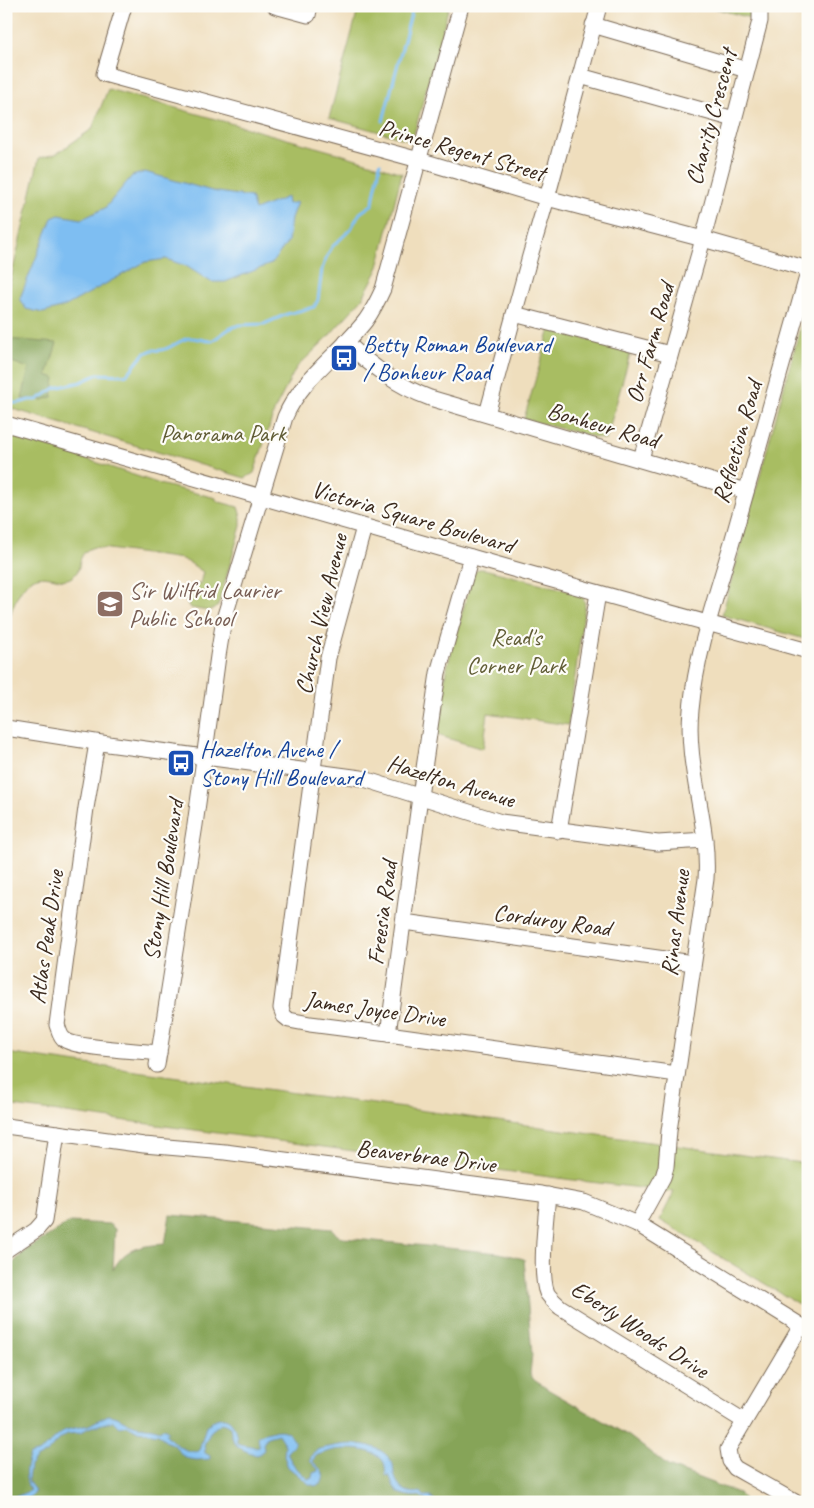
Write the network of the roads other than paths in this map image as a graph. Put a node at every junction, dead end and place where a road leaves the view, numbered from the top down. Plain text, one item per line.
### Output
1 (124, 6) edge
2 (275, 6) edge
3 (310, 6) edge
4 (461, 6) edge
5 (598, 6) edge
6 (760, 6) edge
7 (593, 25) junction
8 (747, 70) junction
9 (580, 76) junction
10 (734, 120) junction
11 (419, 160) junction
12 (548, 198) junction
13 (703, 239) junction
14 (808, 271) edge
15 (514, 314) junction
16 (346, 342) junction
17 (670, 354) junction
18 (487, 414) junction
19 (6, 424) edge
20 (640, 459) junction
21 (746, 491) junction
22 (261, 497) junction
23 (364, 527) junction
24 (471, 557) junction
25 (598, 593) junction
26 (708, 622) junction
27 (808, 651) edge
28 (6, 728) edge
29 (96, 743) junction
30 (204, 758) junction
31 (313, 772) junction
32 (420, 798) junction
33 (559, 831) junction
34 (705, 840) junction
35 (404, 922) junction
36 (693, 963) junction
37 (388, 1034) junction
38 (158, 1059) joint
39 (677, 1074) junction
40 (6, 1126) edge
41 (58, 1133) junction
42 (548, 1195) junction
43 (638, 1224) junction
44 (6, 1250) edge
45 (804, 1328) edge
46 (744, 1421) junction
47 (795, 1502) edge

1 - 11 street, Prince Regent Street
2 - 3 street
4 - 11 street, Stony Hill Boulevard
5 - 7 street
6 - 8 street, Charity Crescent
7 - 8 street
7 - 9 street
8 - 10 street, Charity Crescent
9 - 10 street
9 - 12 street
10 - 13 street, Charity Crescent
11 - 12 street, Prince Regent Street
11 - 16 street, Stony Hill Boulevard
12 - 13 street, Prince Regent Street
12 - 15 street
13 - 14 street, Prince Regent Street
13 - 17 street, Orr Farm Road
14 - 21 street, Reflection Road
15 - 17 street
15 - 18 street
16 - 18 street, Bonheur Road
16 - 22 street, Stony Hill Boulevard
17 - 20 street, Orr Farm Road
18 - 20 street, Bonheur Road
19 - 22 street, Victoria Square Boulevard
20 - 21 street, Bonheur Road
21 - 26 street, Reflection Road
22 - 23 street, Victoria Square Boulevard
22 - 30 street, Stony Hill Boulevard
23 - 24 street, Victoria Square Boulevard
23 - 31 street, Church View Avenue
24 - 25 street, Victoria Square Boulevard
24 - 32 street, Freesia Road
25 - 26 street, Victoria Square Boulevard
25 - 33 street
26 - 27 street, Victoria Square Boulevard
26 - 34 street, Rinas Avenue
28 - 29 street, Hazelton Avenue
29 - 30 street, Hazelton Avenue
29 - 38 street, Atlas Peak Drive
30 - 31 street, Hazelton Avenue
30 - 38 street, Stony Hill Boulevard
31 - 32 street, Hazelton Avenue
31 - 37 street, James Joyce Drive
32 - 33 street, Hazelton Avenue
32 - 35 street, Freesia Road
33 - 34 street, Hazelton Avenue
34 - 36 street, Rinas Avenue
35 - 36 street, Corduroy Road
35 - 37 street, Freesia Road
36 - 39 street, Rinas Avenue
37 - 39 street, James Joyce Drive
39 - 43 street, Rinas Avenue
40 - 41 street, Beaverbrae Drive
41 - 42 street, Beaverbrae Drive
41 - 44 street
42 - 43 street, Beaverbrae Drive
42 - 46 street, Eberly Woods Drive
43 - 45 street, Beaverbrae Drive
45 - 46 street
46 - 47 street

